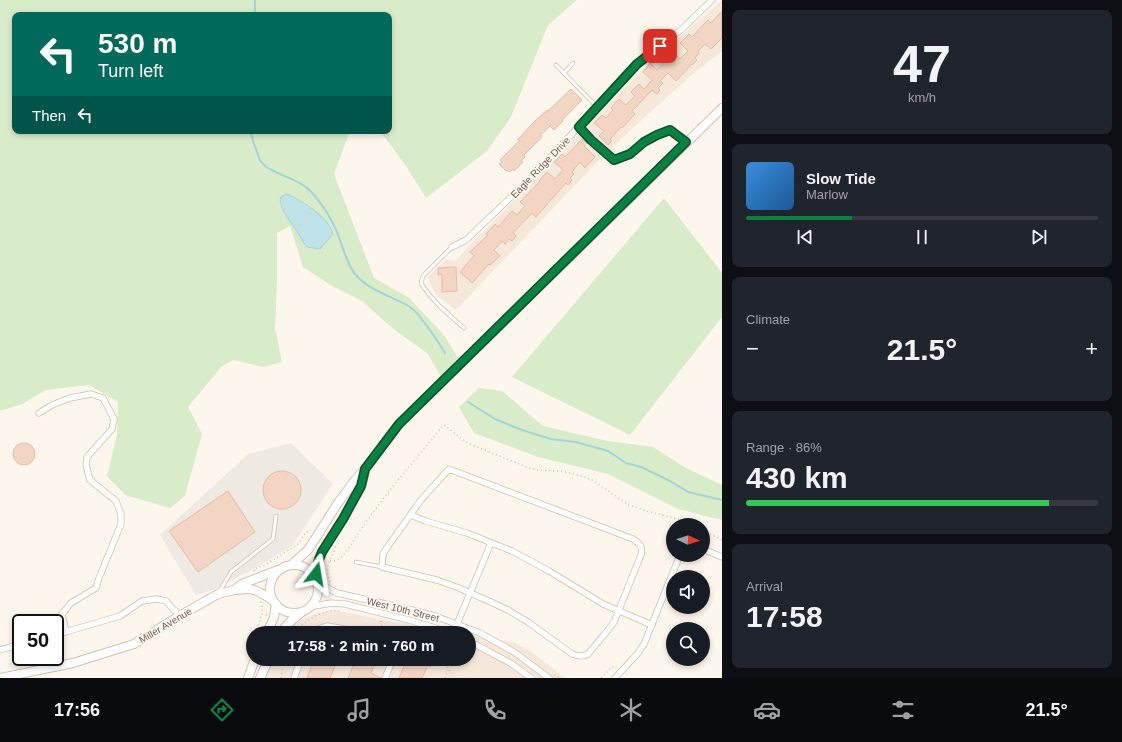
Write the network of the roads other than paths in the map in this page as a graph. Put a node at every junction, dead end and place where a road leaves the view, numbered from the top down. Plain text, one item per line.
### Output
1 (712, 0) edge
2 (573, 63) dead end
3 (556, 65) dead end
4 (564, 73) junction
5 (597, 107) junction
6 (722, 108) edge
7 (579, 127) junction
8 (686, 142) junction
9 (452, 246) joint
10 (464, 328) dead end
11 (39, 413) dead end
12 (365, 469) junction
13 (411, 515) junction
14 (276, 516) dead end
15 (491, 542) junction
16 (710, 552) edge
17 (722, 557) edge
18 (356, 562) dead end
19 (677, 562) edge
20 (291, 565) junction
21 (382, 567) junction
22 (279, 570) junction
23 (316, 580) junction
24 (234, 590) junction
25 (470, 593) junction
26 (218, 594) junction
27 (274, 602) junction
28 (306, 609) junction
29 (618, 611) junction
30 (181, 615) junction
31 (457, 624) junction
32 (652, 625) junction
33 (270, 626) edge
34 (286, 626) edge
35 (429, 626) edge
36 (66, 632) joint
37 (476, 645) edge
38 (12, 647) edge
39 (0, 650) edge
40 (253, 666) edge
41 (266, 666) edge
42 (298, 666) edge
43 (391, 666) edge
44 (0, 678) edge
45 (248, 678) edge
46 (260, 678) edge
47 (294, 678) edge
48 (385, 678) edge
49 (531, 678) edge
50 (548, 678) edge
51 (615, 678) edge

1 - 5 street, Eagle Ridge Drive
2 - 4 lane
3 - 4 lane
4 - 5 lane
5 - 7 street, Eagle Ridge Drive
6 - 8 main road
7 - 8 lane
7 - 9 street, Eagle Ridge Drive
8 - 12 main road
9 - 10 lane
11 - 36 street
12 - 20 main road
12 - 23 main road
13 - 15 street
13 - 21 street
13 - 29 street
14 - 26 lane
15 - 25 street
15 - 29 street
16 - 17 street
18 - 21 lane
19 - 32 street
20 - 22 main road
20 - 23 main road
21 - 25 street
22 - 24 main road, Miller Avenue
22 - 27 main road
23 - 28 main road
23 - 31 street, West 10th Street
24 - 26 main road, Miller Avenue
24 - 27 main road, Miller Avenue
25 - 29 street
25 - 31 street
26 - 30 main road, Miller Avenue
27 - 28 main road
27 - 33 main road
28 - 34 main road
28 - 35 street, West 10th Street
29 - 32 street
30 - 36 street
30 - 44 main road, Miller Avenue
31 - 50 street, West 10th Street
32 - 51 street
37 - 49 street
38 - 39 street
40 - 45 main road
41 - 46 main road
42 - 47 street
43 - 48 street

